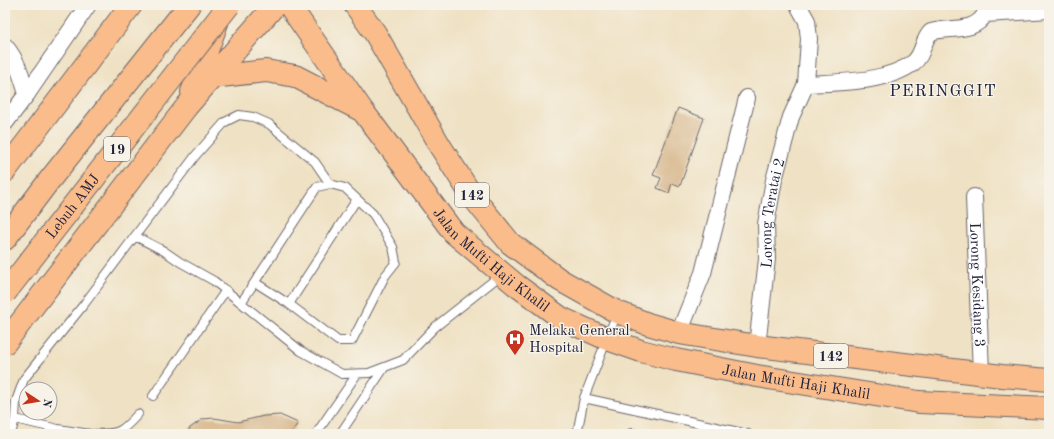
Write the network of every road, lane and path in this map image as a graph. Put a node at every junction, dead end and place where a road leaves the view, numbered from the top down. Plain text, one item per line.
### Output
1 (88, 5) edge
2 (148, 5) edge
3 (189, 5) edge
4 (223, 5) edge
5 (229, 5) edge
6 (275, 5) edge
7 (289, 5) edge
8 (355, 5) edge
9 (364, 5) edge
10 (798, 5) edge
11 (128, 7) edge
12 (985, 10) edge
13 (1049, 10) edge
14 (376, 33) junction
15 (104, 39) junction
16 (5, 46) edge
17 (212, 77) junction
18 (806, 84) junction
19 (27, 94) junction
20 (747, 98) dead end
21 (11, 105) edge
22 (187, 106) junction
23 (362, 110) junction
24 (5, 123) edge
25 (5, 171) edge
26 (330, 184) junction
27 (974, 197) dead end
28 (357, 199) junction
29 (135, 236) junction
30 (5, 239) edge
31 (502, 273) junction
32 (256, 283) junction
33 (226, 290) junction
34 (5, 293) edge
35 (242, 303) junction
36 (289, 304) junction
37 (617, 312) junction
38 (679, 333) junction
39 (607, 338) junction
40 (5, 342) edge
41 (757, 346) junction
42 (384, 368) junction
43 (981, 373) junction
44 (357, 374) junction
45 (1049, 380) edge
46 (153, 396) dead end
47 (584, 398) junction
48 (1049, 408) edge
49 (138, 414) dead end
50 (15, 419) junction
51 (723, 431) edge
52 (12, 434) edge
53 (90, 434) edge
54 (95, 434) edge
55 (316, 434) edge
56 (340, 434) edge
57 (577, 434) edge
58 (748, 434) edge

1 - 19 street
2 - 15 main road
3 - 30 main road, 19
4 - 22 main road
5 - 34 main road, Lebuh AMJ / 19, bridge
6 - 17 main road
7 - 23 main road, Jalan Mufti Haji Khalil / 142
8 - 14 main road, Jalan Mufti Haji Khalil / 142
9 - 14 main road
10 - 18 street
11 - 15 main road
12 - 13 street
12 - 18 street
14 - 37 main road, Jalan Mufti Haji Khalil / 142
15 - 25 main road
16 - 19 street
17 - 22 main road
17 - 23 main road
18 - 41 street, Lorong Teratai 2
19 - 21 street
20 - 38 street
21 - 24 street
22 - 40 main road
23 - 31 main road, Jalan Mufti Haji Khalil / 142
26 - 28 lane
26 - 29 lane
26 - 32 lane
27 - 43 street, Lorong Kesidang 3
28 - 36 lane
28 - 36 lane
29 - 33 lane
29 - 50 lane
31 - 39 main road, Jalan Mufti Haji Khalil / 142
31 - 42 lane
32 - 35 lane
32 - 36 lane
33 - 35 lane
33 - 46 lane
35 - 44 lane
37 - 38 main road, Jalan Mufti Haji Khalil / 142
37 - 39 lane
38 - 41 main road, Jalan Mufti Haji Khalil / 142
39 - 47 lane
39 - 48 main road, Jalan Mufti Haji Khalil / 142
41 - 43 main road, Jalan Mufti Haji Khalil / 142
42 - 44 lane
42 - 56 lane
43 - 45 main road, Jalan Mufti Haji Khalil / 142
44 - 55 lane
47 - 51 lane
47 - 57 lane
49 - 54 lane
50 - 52 lane
50 - 53 lane
51 - 58 lane

